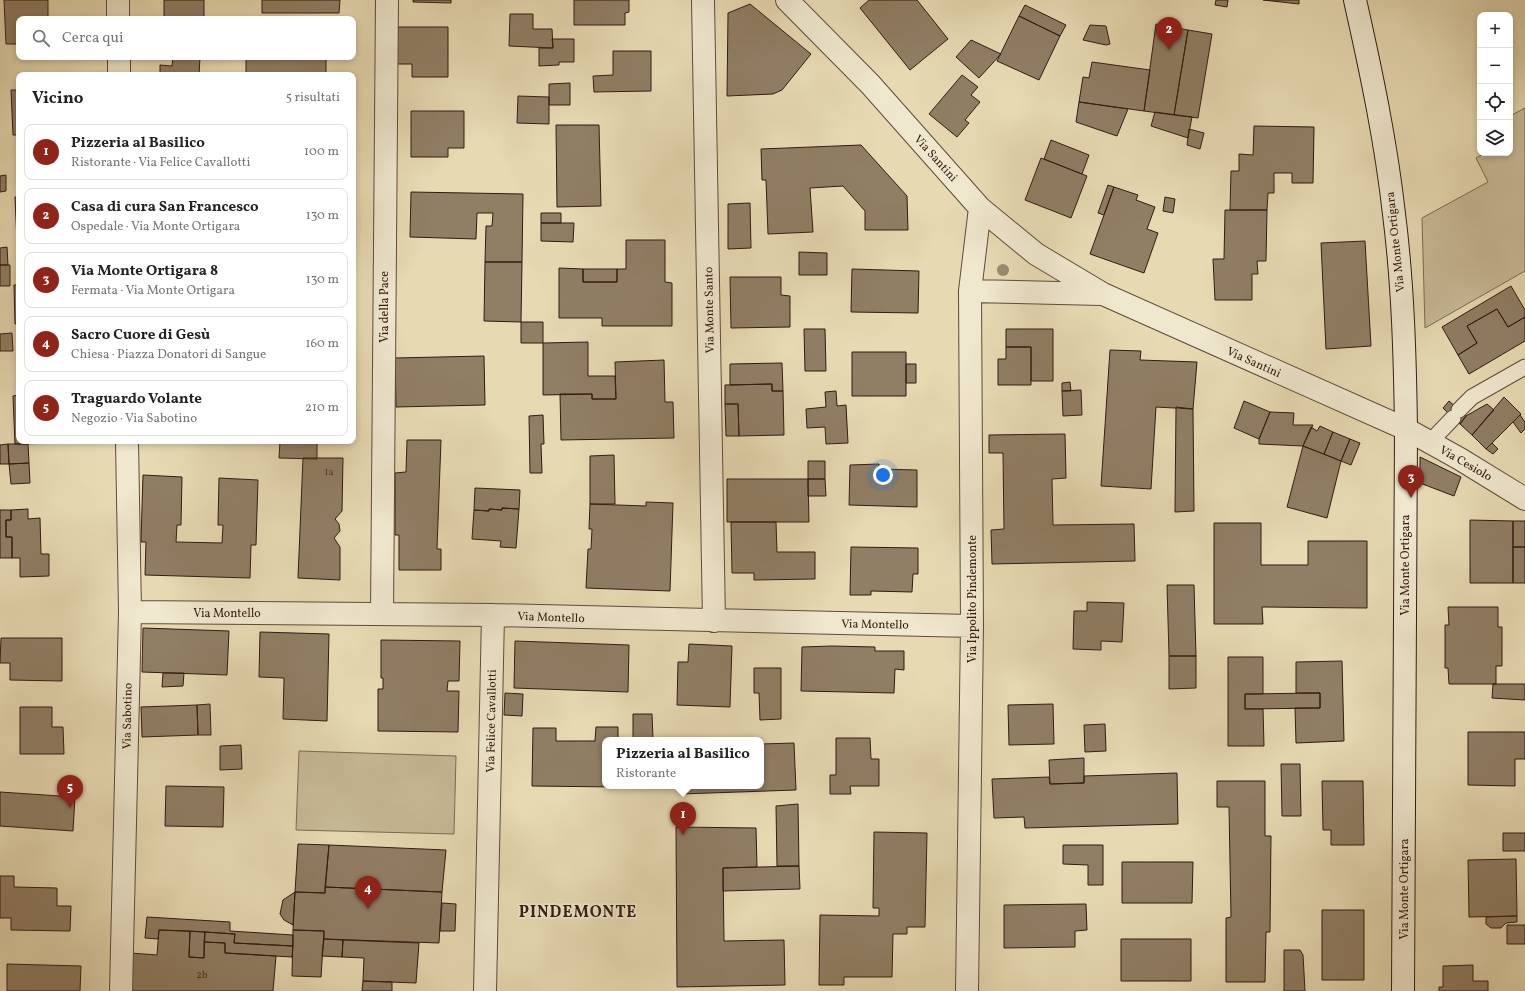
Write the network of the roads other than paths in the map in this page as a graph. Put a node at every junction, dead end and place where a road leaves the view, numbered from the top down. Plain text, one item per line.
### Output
1 (118, 0) edge
2 (386, 0) edge
3 (703, 0) edge
4 (787, 0) edge
5 (1355, 0) edge
6 (118, 16) edge
7 (119, 60) edge
8 (120, 72) edge
9 (980, 208) junction
10 (970, 291) junction
11 (1103, 294) junction
12 (1525, 367) edge
13 (1406, 429) junction
14 (1430, 442) junction
15 (127, 444) edge
16 (1525, 499) edge
17 (130, 612) junction
18 (382, 614) junction
19 (493, 615) junction
20 (714, 621) junction
21 (972, 626) junction
22 (121, 991) edge
23 (484, 991) edge
24 (967, 991) edge
25 (1403, 991) edge

1 - 6 street
2 - 18 street, Via della Pace
3 - 20 street, Via Monte Santo
4 - 9 street, Via Santini
5 - 13 street, Via Monte Ortigara
7 - 8 street
9 - 10 street, Via Ippolito Pindemonte
9 - 11 street, Via Santini
10 - 11 street, Via Santini
10 - 21 street, Via Ippolito Pindemonte
11 - 13 street, Via Santini
12 - 14 lane
13 - 14 street, Via Cesiolo
13 - 25 street, Via Monte Ortigara
14 - 16 street, Via Cesiolo
15 - 17 street, Via Sabotino
17 - 18 street, Via Montello
17 - 22 street, Via Sabotino
18 - 19 street, Via Montello
19 - 20 street, Via Montello
19 - 23 street, Via Felice Cavallotti
20 - 21 street, Via Montello
21 - 24 street, Via Ippolito Pindemonte

